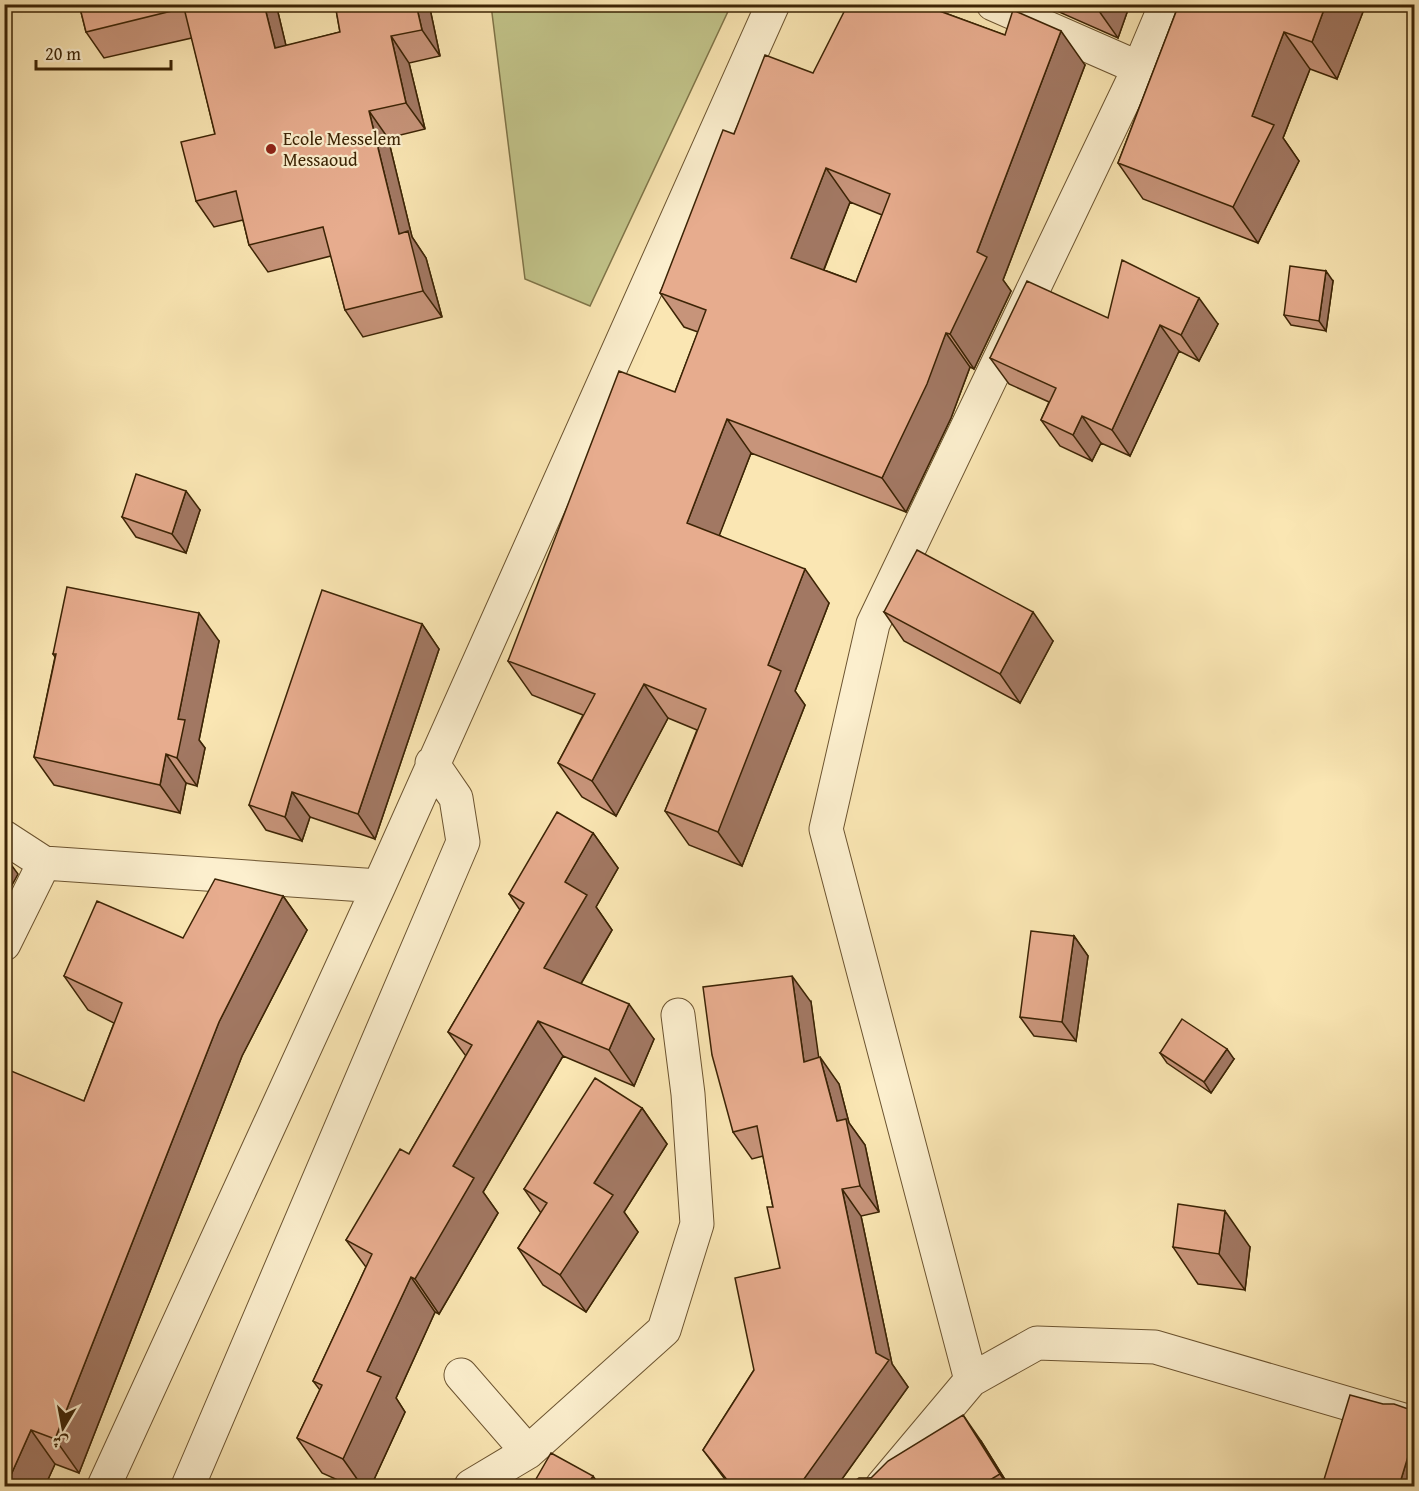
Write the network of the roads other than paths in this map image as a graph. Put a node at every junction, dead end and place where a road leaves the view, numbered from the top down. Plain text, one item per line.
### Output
1 (773, 4) edge
2 (993, 4) edge
3 (1166, 4) edge
4 (1139, 68) junction
5 (432, 763) junction
6 (4, 837) edge
7 (44, 863) junction
8 (379, 886) junction
9 (4, 944) edge
10 (678, 1015) dead end
11 (461, 1375) dead end
12 (971, 1380) junction
13 (1414, 1423) edge
14 (528, 1452) junction
15 (104, 1486) edge
16 (188, 1486) edge
17 (471, 1486) edge
18 (882, 1486) edge

1 - 5 street
2 - 4 street
3 - 4 street
4 - 12 street
5 - 8 street
5 - 16 street
6 - 7 street
7 - 8 street
7 - 9 street
8 - 15 street
10 - 14 street
11 - 14 street
12 - 13 street
12 - 18 street
14 - 17 street

